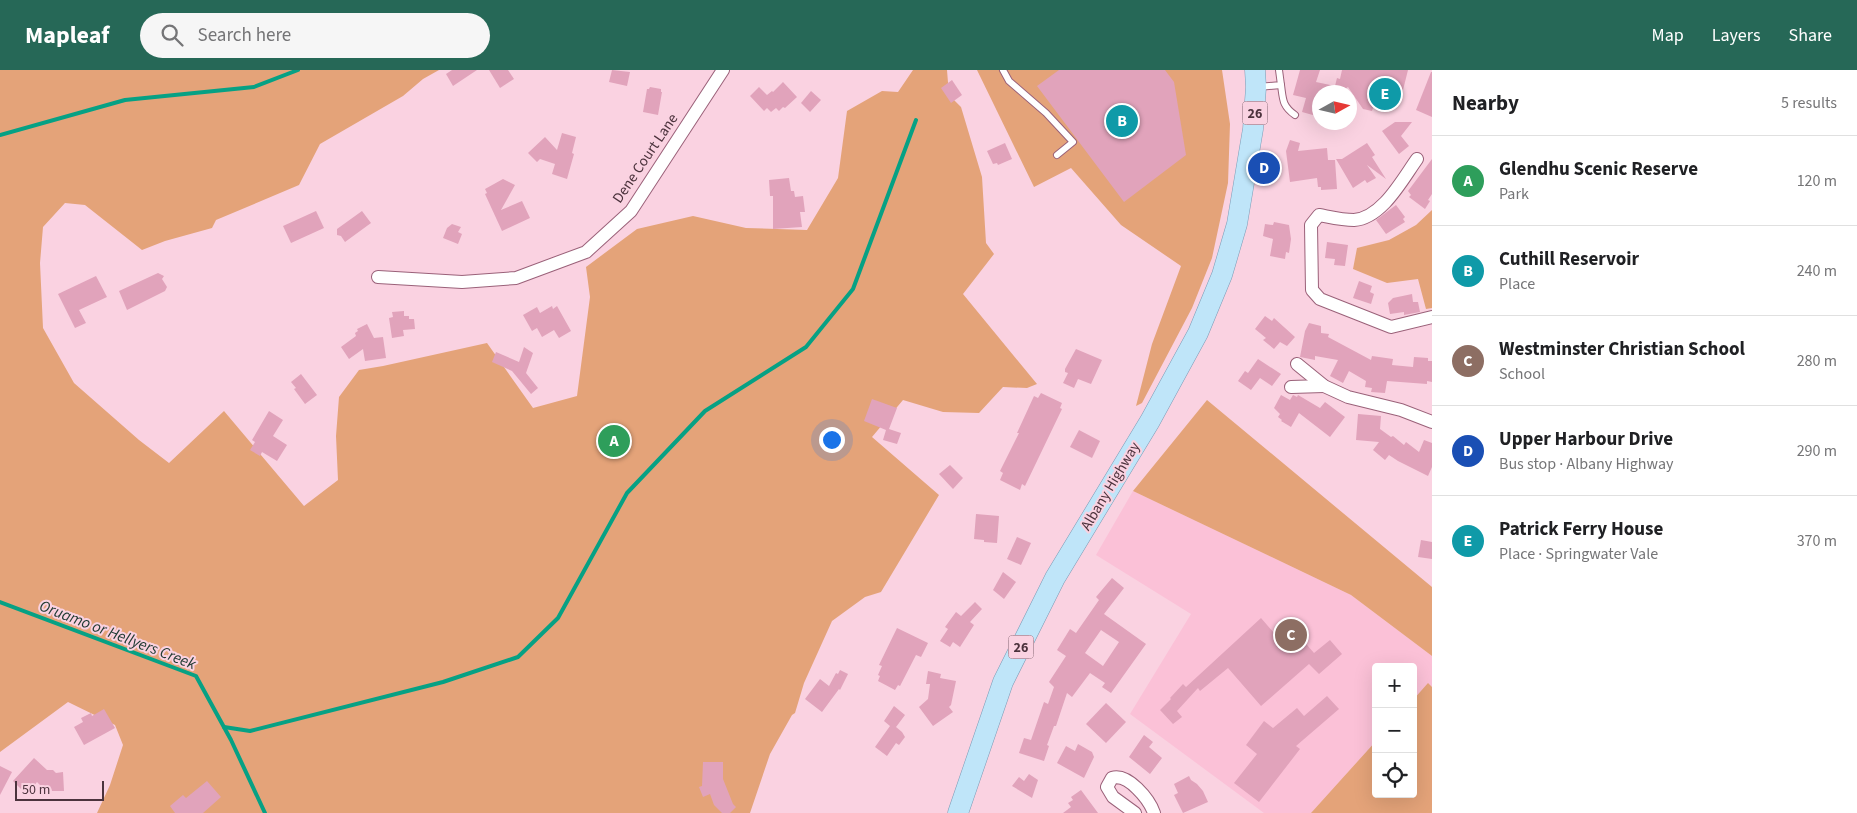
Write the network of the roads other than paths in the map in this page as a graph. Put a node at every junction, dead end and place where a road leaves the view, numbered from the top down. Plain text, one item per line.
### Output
1 (723, 70) edge
2 (1003, 70) edge
3 (1242, 70) edge
4 (1280, 70) edge
5 (1256, 78) edge
6 (1280, 84) junction
7 (1295, 115) dead end
8 (1057, 155) dead end
9 (1248, 156) junction
10 (1417, 159) dead end
11 (378, 277) dead end
12 (1432, 317) edge
13 (1297, 364) dead end
14 (1324, 386) junction
15 (1291, 387) dead end
16 (1432, 422) edge
17 (958, 813) edge
18 (1135, 813) edge
19 (1154, 813) edge

1 - 11 street, Dene Court Lane
2 - 8 lane
3 - 9 main road, Albany Highway / 26
4 - 6 lane
5 - 6 lane
5 - 9 main road, Albany Highway / 26
6 - 7 lane
9 - 17 main road, Albany Highway / 26
10 - 12 street
13 - 14 street
14 - 15 street
14 - 16 street
18 - 19 street

